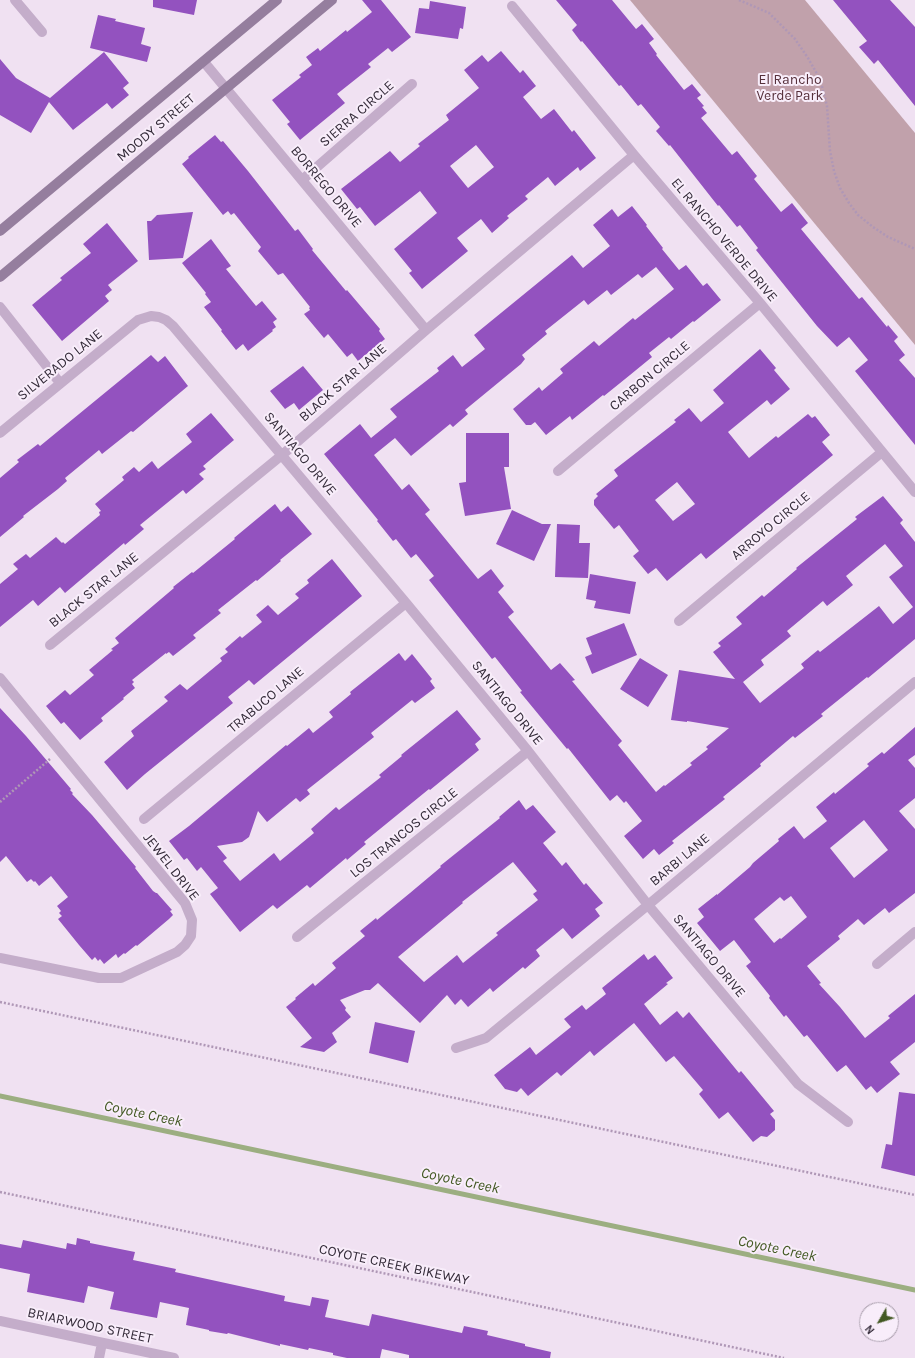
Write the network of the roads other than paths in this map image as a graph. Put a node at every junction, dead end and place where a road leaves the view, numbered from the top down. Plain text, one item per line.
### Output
1 (15, 0) edge
2 (278, 0) edge
3 (332, 0) edge
4 (512, 6) dead end
5 (42, 32) dead end
6 (204, 62) junction
7 (412, 84) dead end
8 (225, 88) junction
9 (634, 155) junction
10 (302, 180) junction
11 (0, 231) edge
12 (0, 278) edge
13 (760, 303) junction
14 (0, 308) edge
15 (138, 320) joint
16 (426, 330) junction
17 (60, 383) junction
18 (0, 433) edge
19 (882, 452) junction
20 (282, 454) junction
21 (558, 471) dead end
22 (915, 492) edge
23 (406, 603) junction
24 (679, 621) dead end
25 (50, 645) dead end
26 (0, 678) edge
27 (915, 682) edge
28 (528, 751) junction
29 (144, 819) dead end
30 (648, 905) junction
31 (915, 932) edge
32 (297, 936) dead end
33 (0, 958) edge
34 (877, 964) dead end
35 (456, 1048) dead end
36 (848, 1122) dead end
37 (0, 1321) edge
38 (102, 1343) junction
39 (99, 1358) edge
40 (174, 1358) edge

1 - 5 street
2 - 6 main road, MOODY STREET
3 - 8 main road, MOODY STREET
4 - 9 street, EL RANCHO VERDE DRIVE
6 - 8 street, BORREGO DRIVE
6 - 11 main road, MOODY STREET
7 - 10 street, SIERRA CIRCLE
8 - 10 street, BORREGO DRIVE
8 - 12 main road, MOODY STREET
9 - 13 street, EL RANCHO VERDE DRIVE
9 - 16 street, BLACK STAR LANE
10 - 16 street, BORREGO DRIVE
13 - 19 street, EL RANCHO VERDE DRIVE
13 - 21 street, CARBON CIRCLE
14 - 17 street
15 - 17 street, SILVERADO LANE
15 - 20 street, SANTIAGO DRIVE
16 - 20 street, BLACK STAR LANE
17 - 18 street, SILVERADO LANE
19 - 22 street, EL RANCHO VERDE DRIVE
19 - 24 street, ARROYO CIRCLE
20 - 23 street, SANTIAGO DRIVE
20 - 25 street, BLACK STAR LANE
23 - 28 street, SANTIAGO DRIVE
23 - 29 street, TRABUCO LANE
26 - 33 street, JEWEL DRIVE
27 - 30 street, BARBI LANE
28 - 30 street, SANTIAGO DRIVE
28 - 32 street, LOS TRANCOS CIRCLE
30 - 35 street, BARBI LANE
30 - 36 street, SANTIAGO DRIVE
31 - 34 street
37 - 38 street, BRIARWOOD STREET
38 - 39 street
38 - 40 street, BRIARWOOD STREET

